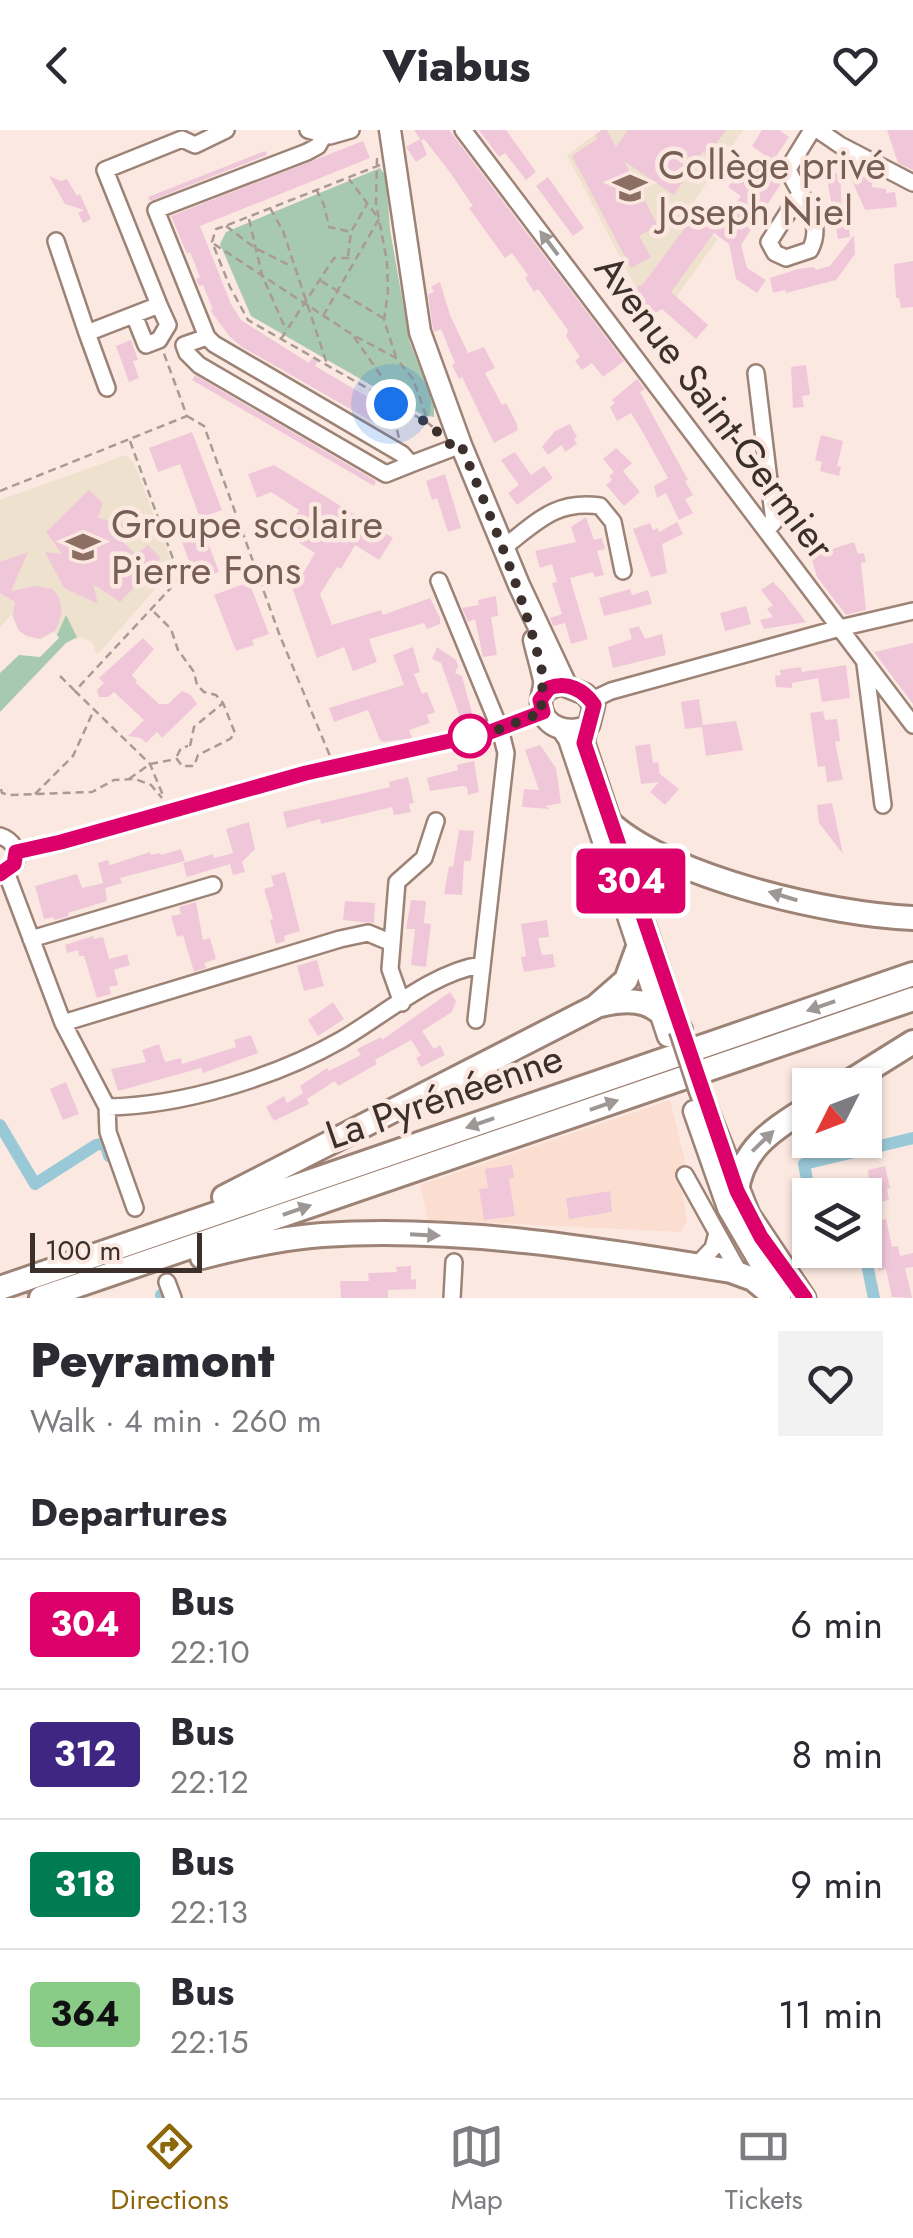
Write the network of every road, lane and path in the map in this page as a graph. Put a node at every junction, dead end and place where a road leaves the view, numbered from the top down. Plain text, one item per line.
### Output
1 (226, 130) edge
2 (351, 130) edge
3 (463, 130) edge
4 (815, 130) edge
5 (316, 133) edge
6 (384, 151) edge
7 (348, 178) junction
8 (913, 183) edge
9 (316, 189) junction
10 (798, 195) dead end
11 (368, 204) junction
12 (270, 208) junction
13 (248, 217) junction
14 (379, 219) junction
15 (225, 226) junction
16 (350, 232) junction
17 (56, 241) dead end
18 (212, 242) junction
19 (256, 248) junction
20 (348, 258) junction
21 (357, 258) junction
22 (295, 268) junction
23 (262, 275) junction
24 (320, 281) junction
25 (338, 291) junction
26 (306, 304) junction
27 (160, 305) junction
28 (134, 315) junction
29 (323, 316) junction
30 (384, 318) junction
31 (287, 331) junction
32 (87, 333) junction
33 (162, 335) junction
34 (353, 336) junction
35 (207, 337) junction
36 (280, 340) junction
37 (184, 345) junction
38 (396, 358) junction
39 (327, 366) junction
40 (756, 373) dead end
41 (107, 388) dead end
42 (391, 404) junction
43 (188, 416) junction
44 (428, 423) junction
45 (130, 441) junction
46 (457, 446) junction
47 (407, 459) junction
48 (0, 492) edge
49 (767, 530) junction
50 (504, 548) junction
51 (623, 571) dead end
52 (439, 580) dead end
53 (519, 585) junction
54 (152, 610) junction
55 (913, 611) edge
56 (840, 628) junction
57 (864, 660) junction
58 (60, 676) dead end
59 (566, 685) junction
60 (75, 691) junction
61 (592, 700) junction
62 (544, 702) junction
63 (223, 703) junction
64 (94, 710) junction
65 (913, 725) edge
66 (586, 727) junction
67 (500, 729) junction
68 (563, 730) junction
69 (190, 746) junction
70 (198, 754) junction
71 (177, 759) junction
72 (150, 764) junction
73 (336, 766) junction
74 (129, 779) junction
75 (2, 789) edge
76 (34, 795) junction
77 (883, 805) dead end
78 (436, 821) dead end
79 (611, 824) junction
80 (0, 836) edge
81 (16, 852) junction
82 (3, 873) edge
83 (213, 886) dead end
84 (913, 918) edge
85 (31, 939) junction
86 (392, 944) junction
87 (637, 950) junction
88 (481, 965) junction
89 (913, 974) edge
90 (913, 998) edge
91 (402, 1003) junction
92 (595, 1007) junction
93 (659, 1008) junction
94 (476, 1020) dead end
95 (62, 1023) junction
96 (674, 1033) junction
97 (913, 1042) edge
98 (871, 1068) edge
99 (694, 1093) junction
100 (107, 1107) junction
101 (792, 1119) edge
102 (686, 1176) dead end
103 (737, 1191) junction
104 (135, 1208) dead end
105 (717, 1233) junction
106 (138, 1240) junction
107 (454, 1262) dead end
108 (697, 1265) junction
109 (740, 1274) junction
110 (105, 1276) junction
111 (0, 1288) edge
112 (41, 1298) edge
113 (452, 1298) edge
114 (778, 1298) edge
115 (805, 1298) edge

1 - 27 street
2 - 5 street
49 -> 3 street, Avenue Saint-Germier
4 - 8 street
4 - 10 street
5 - 35 street
6 - 7 path
6 - 14 path
6 - 46 main road
7 - 9 path
7 - 11 path
9 - 12 path
9 - 16 path
11 - 14 path
11 - 16 path
12 - 13 path
12 - 22 path
13 - 15 path
13 - 19 path
14 - 21 path
14 - 30 path
15 - 18 path
15 - 19 path
16 - 20 path
17 - 32 street
18 - 23 path
18 - 36 path
19 - 22 path
19 - 23 path
20 - 21 path
20 - 24 path
21 - 25 path
22 - 26 path
23 - 26 path
23 - 31 path
24 - 25 path
24 - 26 path
25 - 29 path
25 - 30 path
26 - 29 path
26 - 31 path
26 - 39 path
27 - 28 street
27 - 33 street
28 - 32 street
28 - 33 street
29 - 34 path
30 - 38 path
31 - 36 path
32 - 41 street
33 - 37 street
33 - 43 path
34 - 38 path
34 - 42 path
35 - 37 street
35 - 47 street
36 - 39 path
37 - 47 street
38 - 44 path
39 - 42 path
40 - 49 street
42 - 44 path
42 - 47 path
43 - 45 path
43 - 73 path
44 - 46 path
45 - 48 path
45 - 54 path
46 - 47 street
46 - 50 main road
49 - 56 street, Avenue Saint-Germier
50 - 51 street
50 - 53 main road
52 - 67 street
53 - 59 main road
53 - 62 main road
54 - 60 path
54 - 63 path
55 - 56 street
56 - 57 street, Avenue Saint-Germier
56 - 61 street
57 - 65 street, Avenue Saint-Germier
57 - 77 street
58 - 60 path
59 - 61 main road
59 - 62 main road
60 - 64 path
61 - 66 main road
62 - 67 street
62 - 68 main road
63 - 69 path
63 - 70 path
64 - 72 path
64 - 76 path
66 - 68 main road
66 - 79 main road
67 - 73 street
67 - 88 street
68 - 87 main road
69 - 70 path
69 - 71 path
70 - 71 path
71 - 72 path
72 - 74 path
72 - 74 path
73 - 81 street
74 - 76 path
75 - 76 path
78 - 86 street
84 -> 79 highway
79 - 96 main road
80 - 81 street
81 - 82 street
82 - 85 street
83 - 85 street
85 - 95 street
86 - 91 street
86 - 95 street
87 - 92 highway
87 - 93 main road
88 - 91 street
88 - 94 street
89 -> 106 highway, La Pyrénéenne
110 -> 90 highway, La Pyrénéenne
91 - 100 street
92 - 93 highway
92 - 106 highway
93 - 96 highway
95 - 100 street
96 - 99 main road
97 - 98 highway
99 - 103 main road
99 - 114 main road
100 - 104 street
103 -> 101 highway
102 - 105 street
103 - 115 main road
105 - 108 street
105 - 109 street
106 - 111 highway, La Pyrénéenne
107 - 113 street
108 - 109 highway
110 -> 108 highway
109 - 114 highway
110 - 112 highway, La Pyrénéenne

